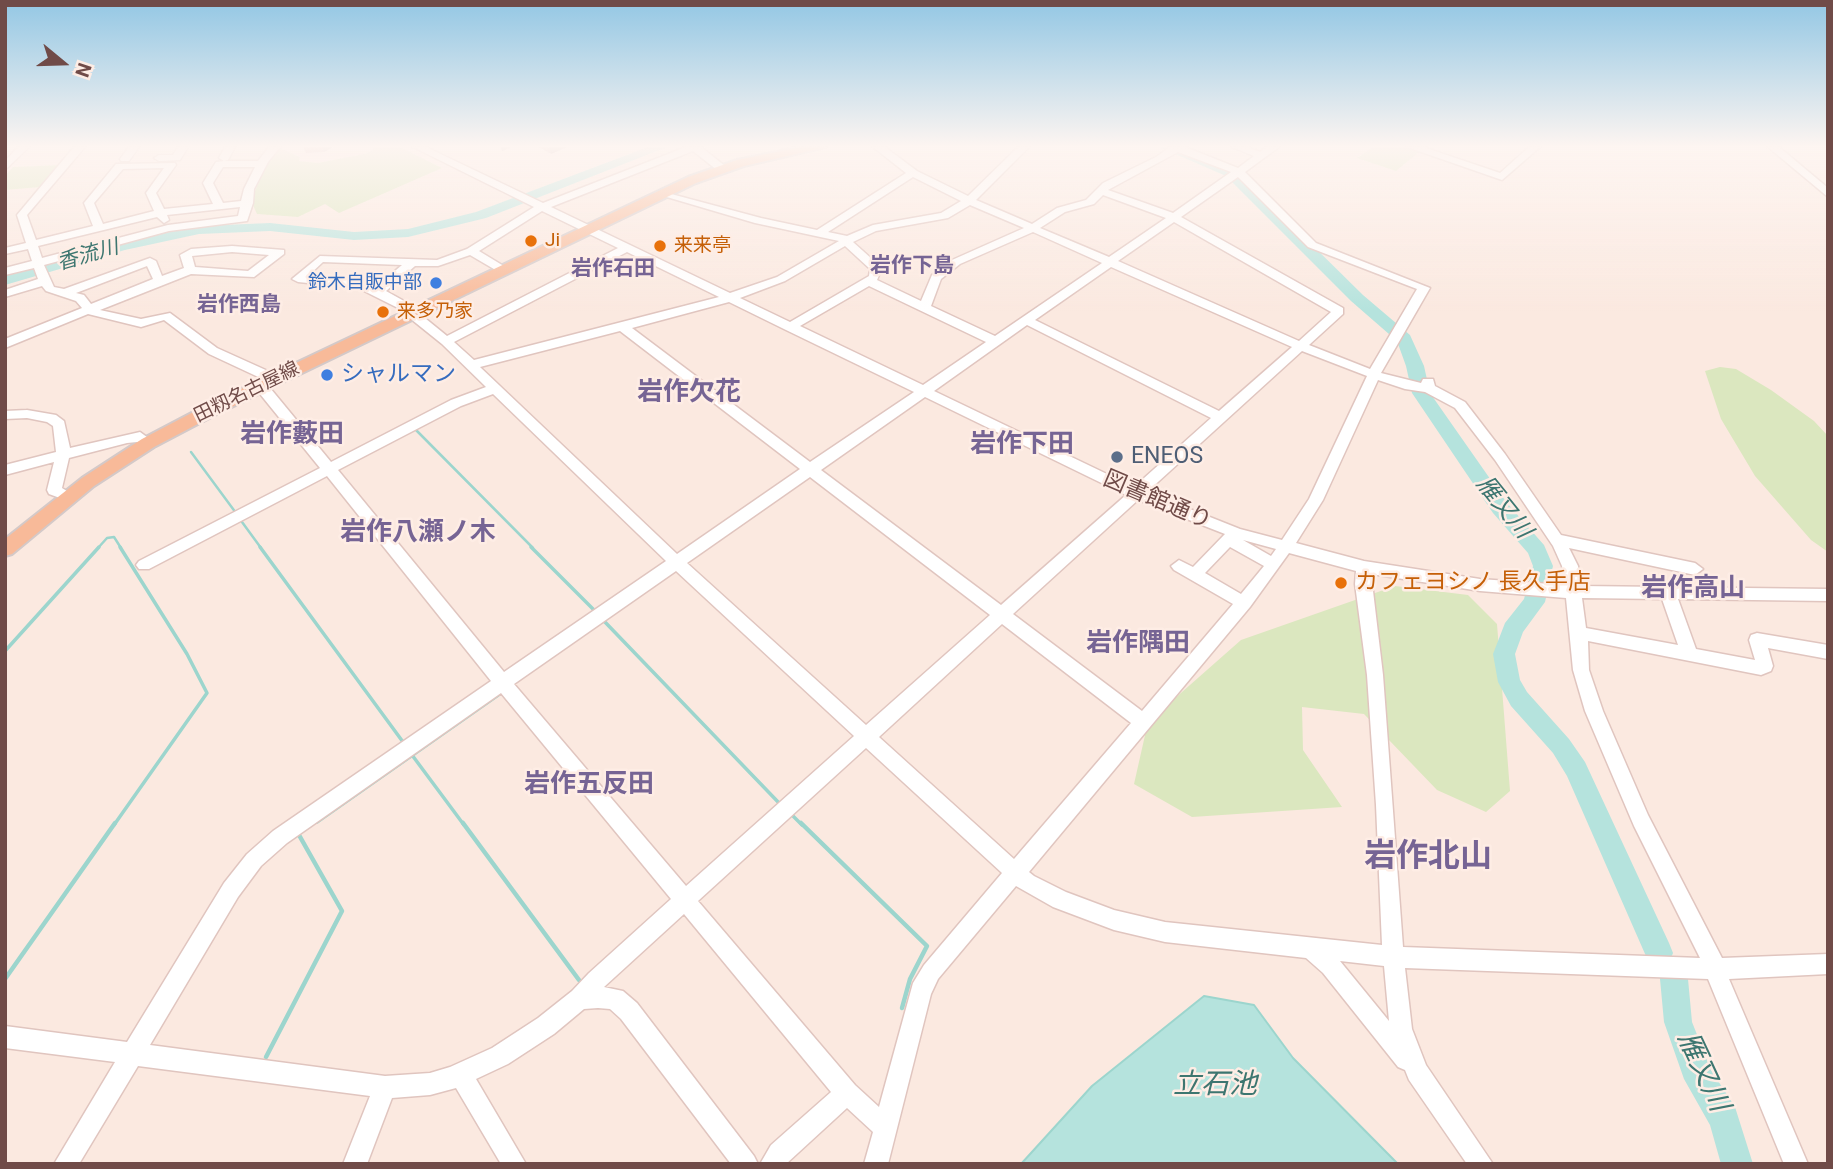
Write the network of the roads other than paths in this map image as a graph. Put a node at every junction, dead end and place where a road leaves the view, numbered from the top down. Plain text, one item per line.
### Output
1 (33, 202) edge
2 (90, 202) edge
3 (155, 202) edge
4 (217, 202) edge
5 (248, 202) joint
6 (528, 202) edge
7 (556, 202) edge
8 (644, 202) edge
9 (695, 202) edge
10 (869, 202) edge
11 (967, 202) edge
12 (973, 202) edge
13 (1090, 202) edge
14 (1131, 202) edge
15 (1196, 202) edge
16 (1265, 202) edge
17 (219, 206) junction
18 (540, 208) junction
19 (161, 213) junction
20 (1174, 217) junction
21 (99, 228) junction
22 (167, 228) junction
23 (1032, 228) junction
24 (586, 229) junction
25 (820, 233) junction
26 (846, 241) junction
27 (33, 244) junction
28 (627, 248) junction
29 (5, 251) edge
30 (471, 251) junction
31 (1110, 262) junction
32 (38, 263) junction
33 (411, 263) junction
34 (190, 270) junction
35 (503, 270) junction
36 (5, 272) edge
37 (43, 280) junction
38 (159, 281) junction
39 (869, 281) junction
40 (378, 292) junction
41 (5, 294) edge
42 (63, 294) junction
43 (727, 297) junction
44 (925, 307) junction
45 (90, 312) junction
46 (410, 314) junction
47 (1026, 320) junction
48 (790, 327) junction
49 (624, 328) junction
50 (7, 341) edge
51 (446, 341) junction
52 (995, 341) junction
53 (1300, 346) junction
54 (471, 365) junction
55 (1373, 375) junction
56 (267, 383) junction
57 (496, 387) junction
58 (921, 391) junction
59 (5, 415) edge
60 (1222, 418) junction
61 (148, 443) junction
62 (63, 454) junction
63 (329, 469) junction
64 (5, 470) edge
65 (809, 470) junction
66 (1137, 494) junction
67 (68, 496) junction
68 (1557, 540) junction
69 (1286, 548) junction
70 (5, 549) edge
71 (676, 562) junction
72 (1274, 564) junction
73 (144, 565) dead end
74 (1179, 565) dead end
75 (1364, 567) junction
76 (1695, 569) dead end
77 (1195, 575) junction
78 (1667, 592) junction
79 (1573, 593) junction
80 (1828, 595) edge
81 (1244, 603) junction
82 (1000, 615) junction
83 (1580, 633) junction
84 (1828, 652) edge
85 (1689, 653) junction
86 (502, 682) junction
87 (1143, 722) junction
88 (867, 736) junction
89 (1016, 873) junction
90 (687, 899) junction
91 (1311, 948) junction
92 (1393, 957) junction
93 (1828, 964) edge
94 (1716, 969) junction
95 (580, 999) junction
96 (5, 1037) edge
97 (133, 1054) junction
98 (1417, 1072) junction
99 (461, 1075) junction
100 (385, 1087) junction
101 (848, 1093) junction
102 (885, 1127) junction
103 (511, 1162) edge
104 (66, 1164) edge
105 (355, 1164) edge
106 (746, 1164) edge
107 (772, 1164) edge
108 (876, 1164) edge
109 (1481, 1164) edge
110 (1796, 1164) edge

1 - 27 street
2 - 21 street
3 - 19 street
4 - 17 street
5 - 17 street
5 - 22 street
6 - 18 street, 図書館通り
7 - 18 street
8 - 24 main road, 田籾名古屋線
9 - 25 street
10 - 25 street
11 - 26 street
12 - 23 street
13 - 23 street
14 - 20 street
15 - 20 street
16 - 55 street
17 - 19 street
18 - 24 street, 図書館通り
18 - 30 street
19 - 21 street
19 - 22 street
20 - 31 street
20 - 53 street
21 - 27 street
22 - 32 street
23 - 31 street
23 - 44 street
24 - 28 street, 図書館通り
24 - 35 main road, 田籾名古屋線
25 - 26 street
26 - 39 street
26 - 43 street
27 - 29 street
27 - 32 street
28 - 43 street, 図書館通り
28 - 51 street
30 - 33 street
30 - 35 street
31 - 47 street
31 - 53 street
32 - 36 street
32 - 37 street
33 - 40 street
33 - 40 street
34 - 34 street
34 - 38 street
35 - 46 main road, 田籾名古屋線
37 - 41 street
37 - 42 street
38 - 42 street
38 - 45 street
39 - 44 street
39 - 48 street
40 - 46 street
42 - 45 street
43 - 48 street, 図書館通り
43 - 49 street
44 - 52 street
45 - 50 street
45 - 56 street
46 - 51 street
46 - 56 main road, 田籾名古屋線
47 - 52 street
47 - 60 street
48 - 58 street, 図書館通り
49 - 54 street
49 - 65 street
51 - 54 street
52 - 58 street
53 - 55 street
53 - 60 street
54 - 57 street
55 - 68 street
55 - 69 street
56 - 61 main road, 田籾名古屋線
56 - 63 street
57 - 63 street
57 - 71 street
58 - 65 street
58 - 66 street, 図書館通り
59 - 62 street
60 - 66 street
61 - 62 street
61 - 67 main road, 田籾名古屋線
62 - 64 street
62 - 67 street
63 - 73 street
63 - 86 street
65 - 71 street
65 - 82 street
66 - 69 street, 図書館通り
66 - 82 street
67 - 70 main road, 田籾名古屋線
68 - 76 street
68 - 79 street
69 - 72 street
69 - 75 street, 図書館通り
71 - 86 street
71 - 88 street
72 - 77 street
72 - 81 street
74 - 77 street
75 - 79 street, 図書館通り
75 - 92 street
77 - 81 street
78 - 79 street, 図書館通り
78 - 80 street, 図書館通り
78 - 85 street
79 - 83 street
81 - 87 street
82 - 87 street
82 - 88 street
83 - 85 street
83 - 94 street
84 - 85 street
86 - 90 street
86 - 97 street
87 - 89 street
88 - 89 street
88 - 90 street
89 - 91 street
89 - 102 street
90 - 95 street
90 - 101 street
91 - 92 street
91 - 98 street
92 - 94 street
92 - 98 street
93 - 94 street
94 - 110 street
95 - 99 street
95 - 106 street
96 - 97 street
97 - 100 street
97 - 104 street
98 - 109 street
99 - 100 street
99 - 103 street
100 - 105 street
101 - 102 street
101 - 107 street
102 - 108 street

